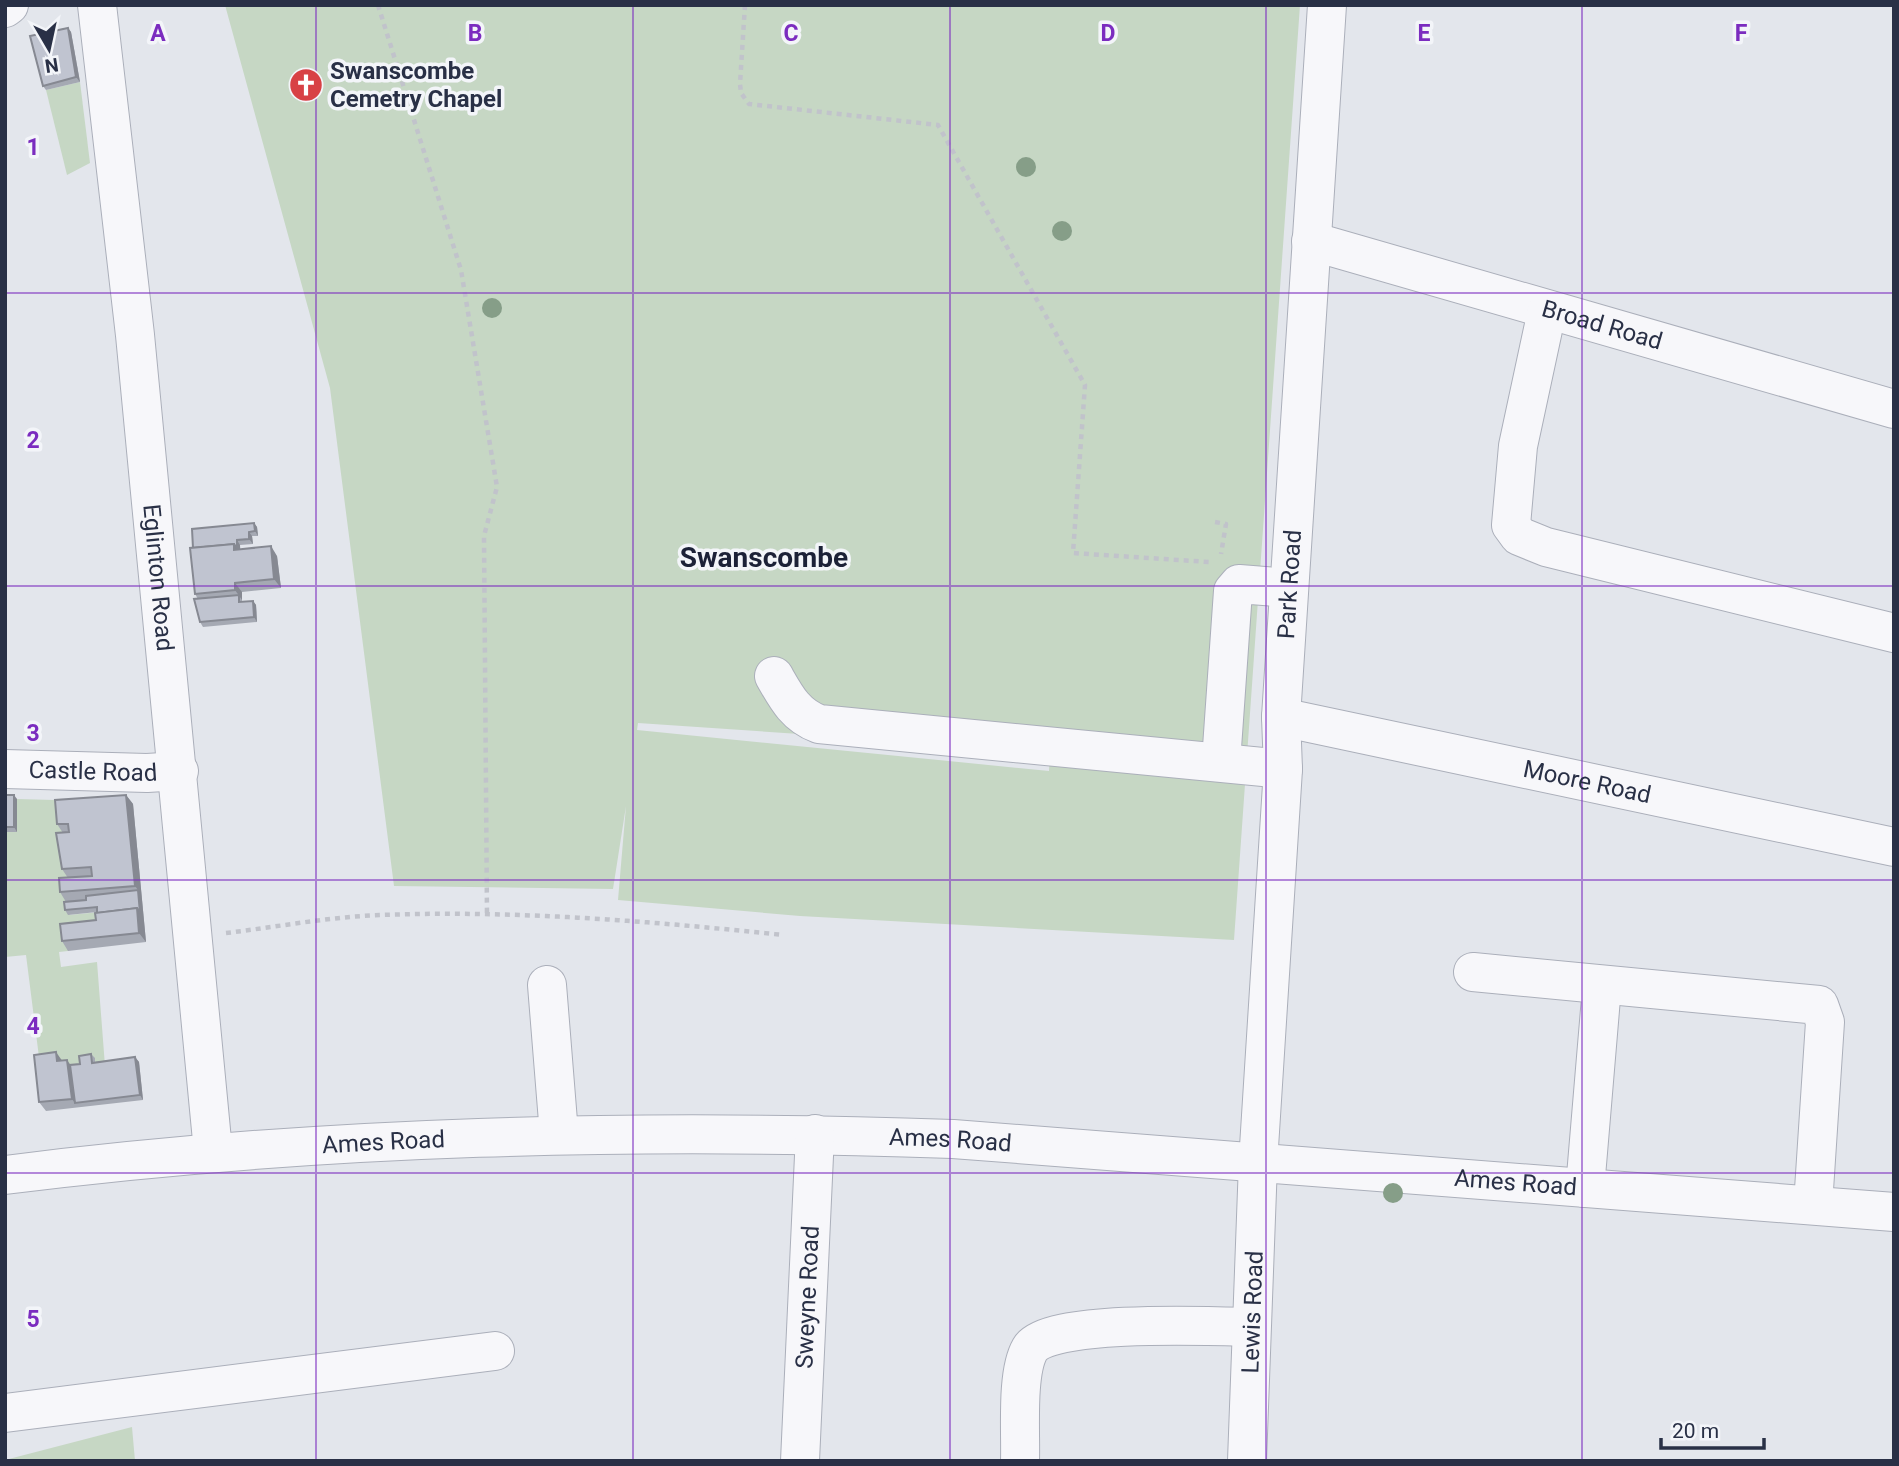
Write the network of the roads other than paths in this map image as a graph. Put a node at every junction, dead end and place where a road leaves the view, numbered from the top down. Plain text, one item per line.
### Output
1 (97, 5) edge
2 (1327, 5) edge
3 (1311, 241) junction
4 (1547, 311) junction
5 (1894, 410) edge
6 (1289, 588) junction
7 (1894, 632) edge
8 (774, 676) dead end
9 (1281, 717) junction
10 (1221, 762) junction
11 (5, 769) edge
12 (1283, 769) junction
13 (179, 771) junction
14 (1894, 847) edge
15 (1473, 972) dead end
16 (547, 985) dead end
17 (1602, 986) junction
18 (559, 1134) junction
19 (815, 1134) junction
20 (213, 1151) junction
21 (1258, 1163) junction
22 (5, 1175) edge
23 (1585, 1188) junction
24 (1812, 1205) junction
25 (1894, 1212) edge
26 (1251, 1327) junction
27 (495, 1351) dead end
28 (5, 1413) edge
29 (800, 1461) edge
30 (1020, 1461) edge
31 (1247, 1461) edge

1 - 13 street, Eglinton Road
2 - 3 street, Park Road
3 - 4 street, Broad Road
3 - 6 street, Park Road
4 - 5 street, Broad Road
4 - 7 street
6 - 9 street, Park Road
6 - 10 street
8 - 10 street
9 - 12 street, Park Road
9 - 14 street, Moore Road
10 - 12 street
11 - 13 street, Castle Road
12 - 21 street, Park Road
13 - 20 street, Eglinton Road
15 - 17 street
16 - 18 street
17 - 23 street
17 - 24 street
18 - 19 street, Ames Road
18 - 20 street, Ames Road
19 - 21 street, Ames Road
19 - 29 street, Sweyne Road
20 - 22 street, Ames Road
21 - 23 street, Ames Road
21 - 26 street, Lewis Road
23 - 24 street, Ames Road
24 - 25 street, Ames Road
26 - 30 street
26 - 31 street, Lewis Road
27 - 28 street

